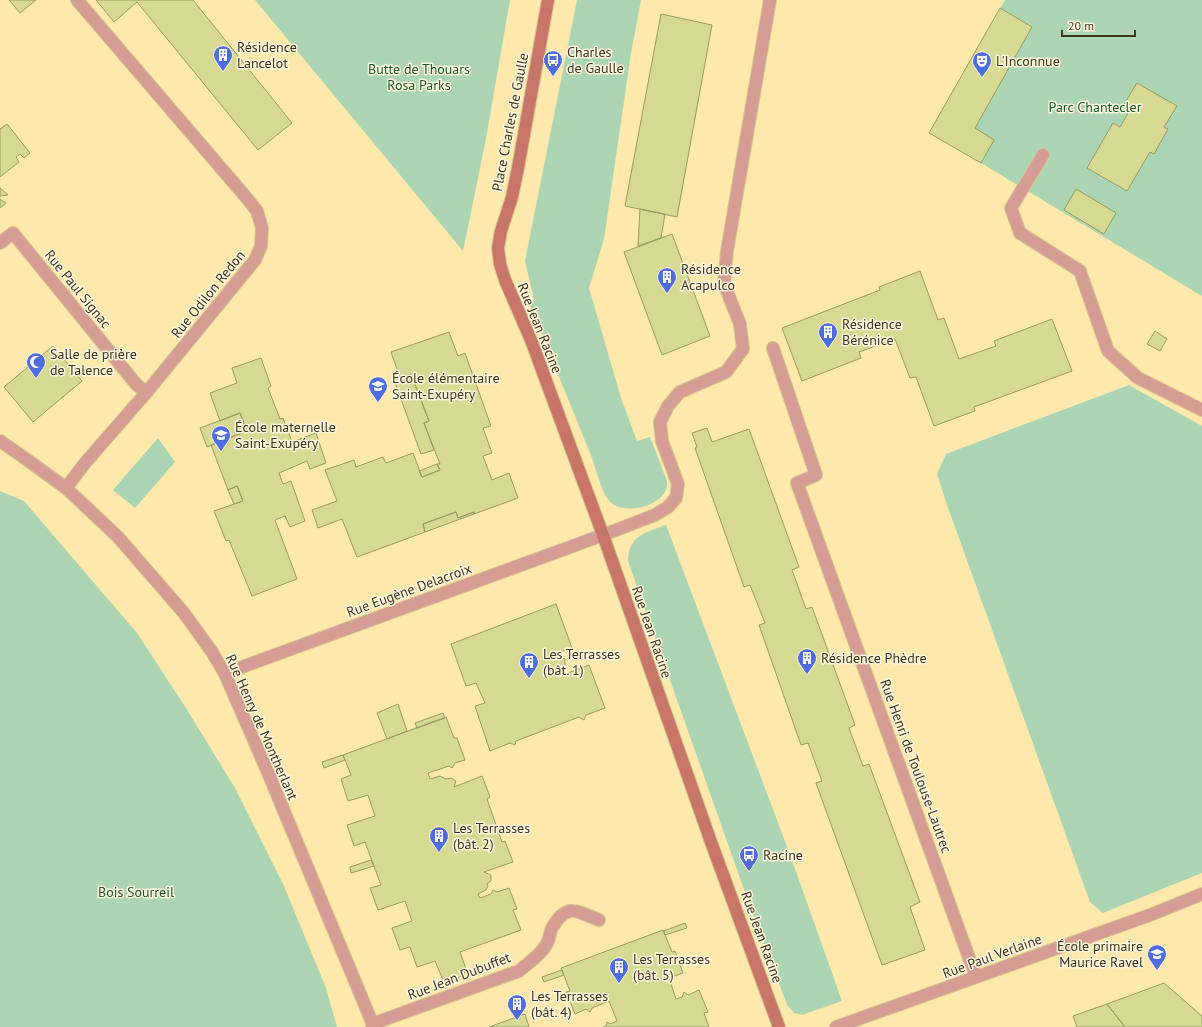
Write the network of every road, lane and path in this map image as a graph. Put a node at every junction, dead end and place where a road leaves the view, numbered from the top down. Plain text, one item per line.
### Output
1 (77, 0) edge
2 (548, 0) edge
3 (770, 0) edge
4 (1043, 155) dead end
5 (0, 243) edge
6 (498, 248) joint
7 (773, 348) dead end
8 (146, 393) junction
9 (1202, 410) edge
10 (0, 441) edge
11 (66, 488) junction
12 (603, 535) junction
13 (225, 674) junction
14 (1202, 894) edge
15 (599, 920) dead end
16 (976, 977) junction
17 (373, 1025) edge
18 (779, 1027) edge
19 (836, 1027) edge

1 - 8 street, Rue Odilon Redon
2 - 6 street, Place Charles de Gaulle
3 - 12 street, Rue Eugène Delacroix
4 - 9 street
5 - 8 street, Rue Paul Signac
6 - 12 street, Rue Jean Racine
7 - 16 street, Rue Henri de Toulouse-Lautrec
8 - 11 street, Rue Odilon Redon
10 - 11 street, Rue Henry de Montherlant
11 - 13 street, Rue Henry de Montherlant
12 - 13 street, Rue Eugène Delacroix
12 - 18 street, Rue Jean Racine
13 - 17 street, Rue Henry de Montherlant
14 - 16 street, Rue Paul Verlaine
15 - 17 street, Rue Jean Dubuffet
16 - 19 street, Rue Paul Verlaine

